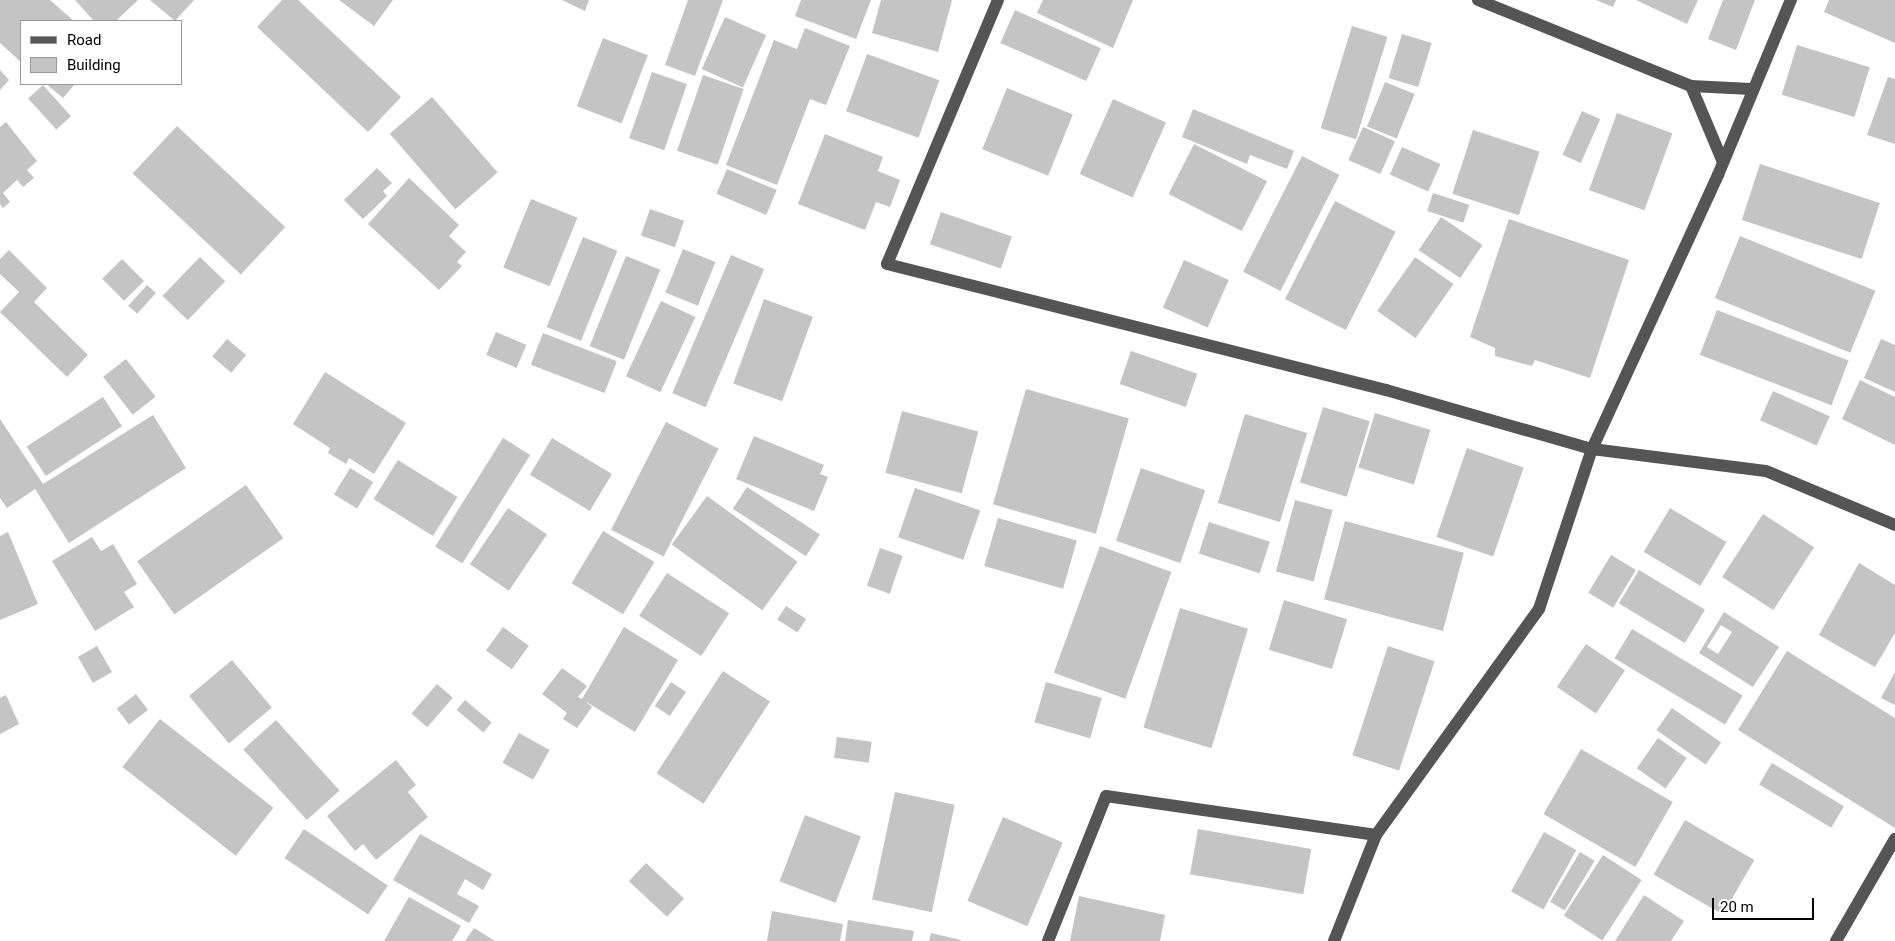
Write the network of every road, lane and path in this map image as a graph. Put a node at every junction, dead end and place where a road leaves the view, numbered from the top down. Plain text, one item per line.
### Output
1 (998, 0) edge
2 (1478, 0) edge
3 (1791, 0) edge
4 (1691, 86) junction
5 (1751, 89) junction
6 (1723, 162) junction
7 (1592, 449) junction
8 (1895, 525) edge
9 (1376, 835) junction
10 (1895, 840) edge
11 (1048, 941) edge
12 (1334, 941) edge
13 (1836, 941) edge

1 - 7 street
2 - 4 street
3 - 5 street
4 - 5 street
4 - 6 street
5 - 6 street
6 - 7 street
7 - 8 street
7 - 9 street
9 - 11 street
9 - 12 street
10 - 13 street

